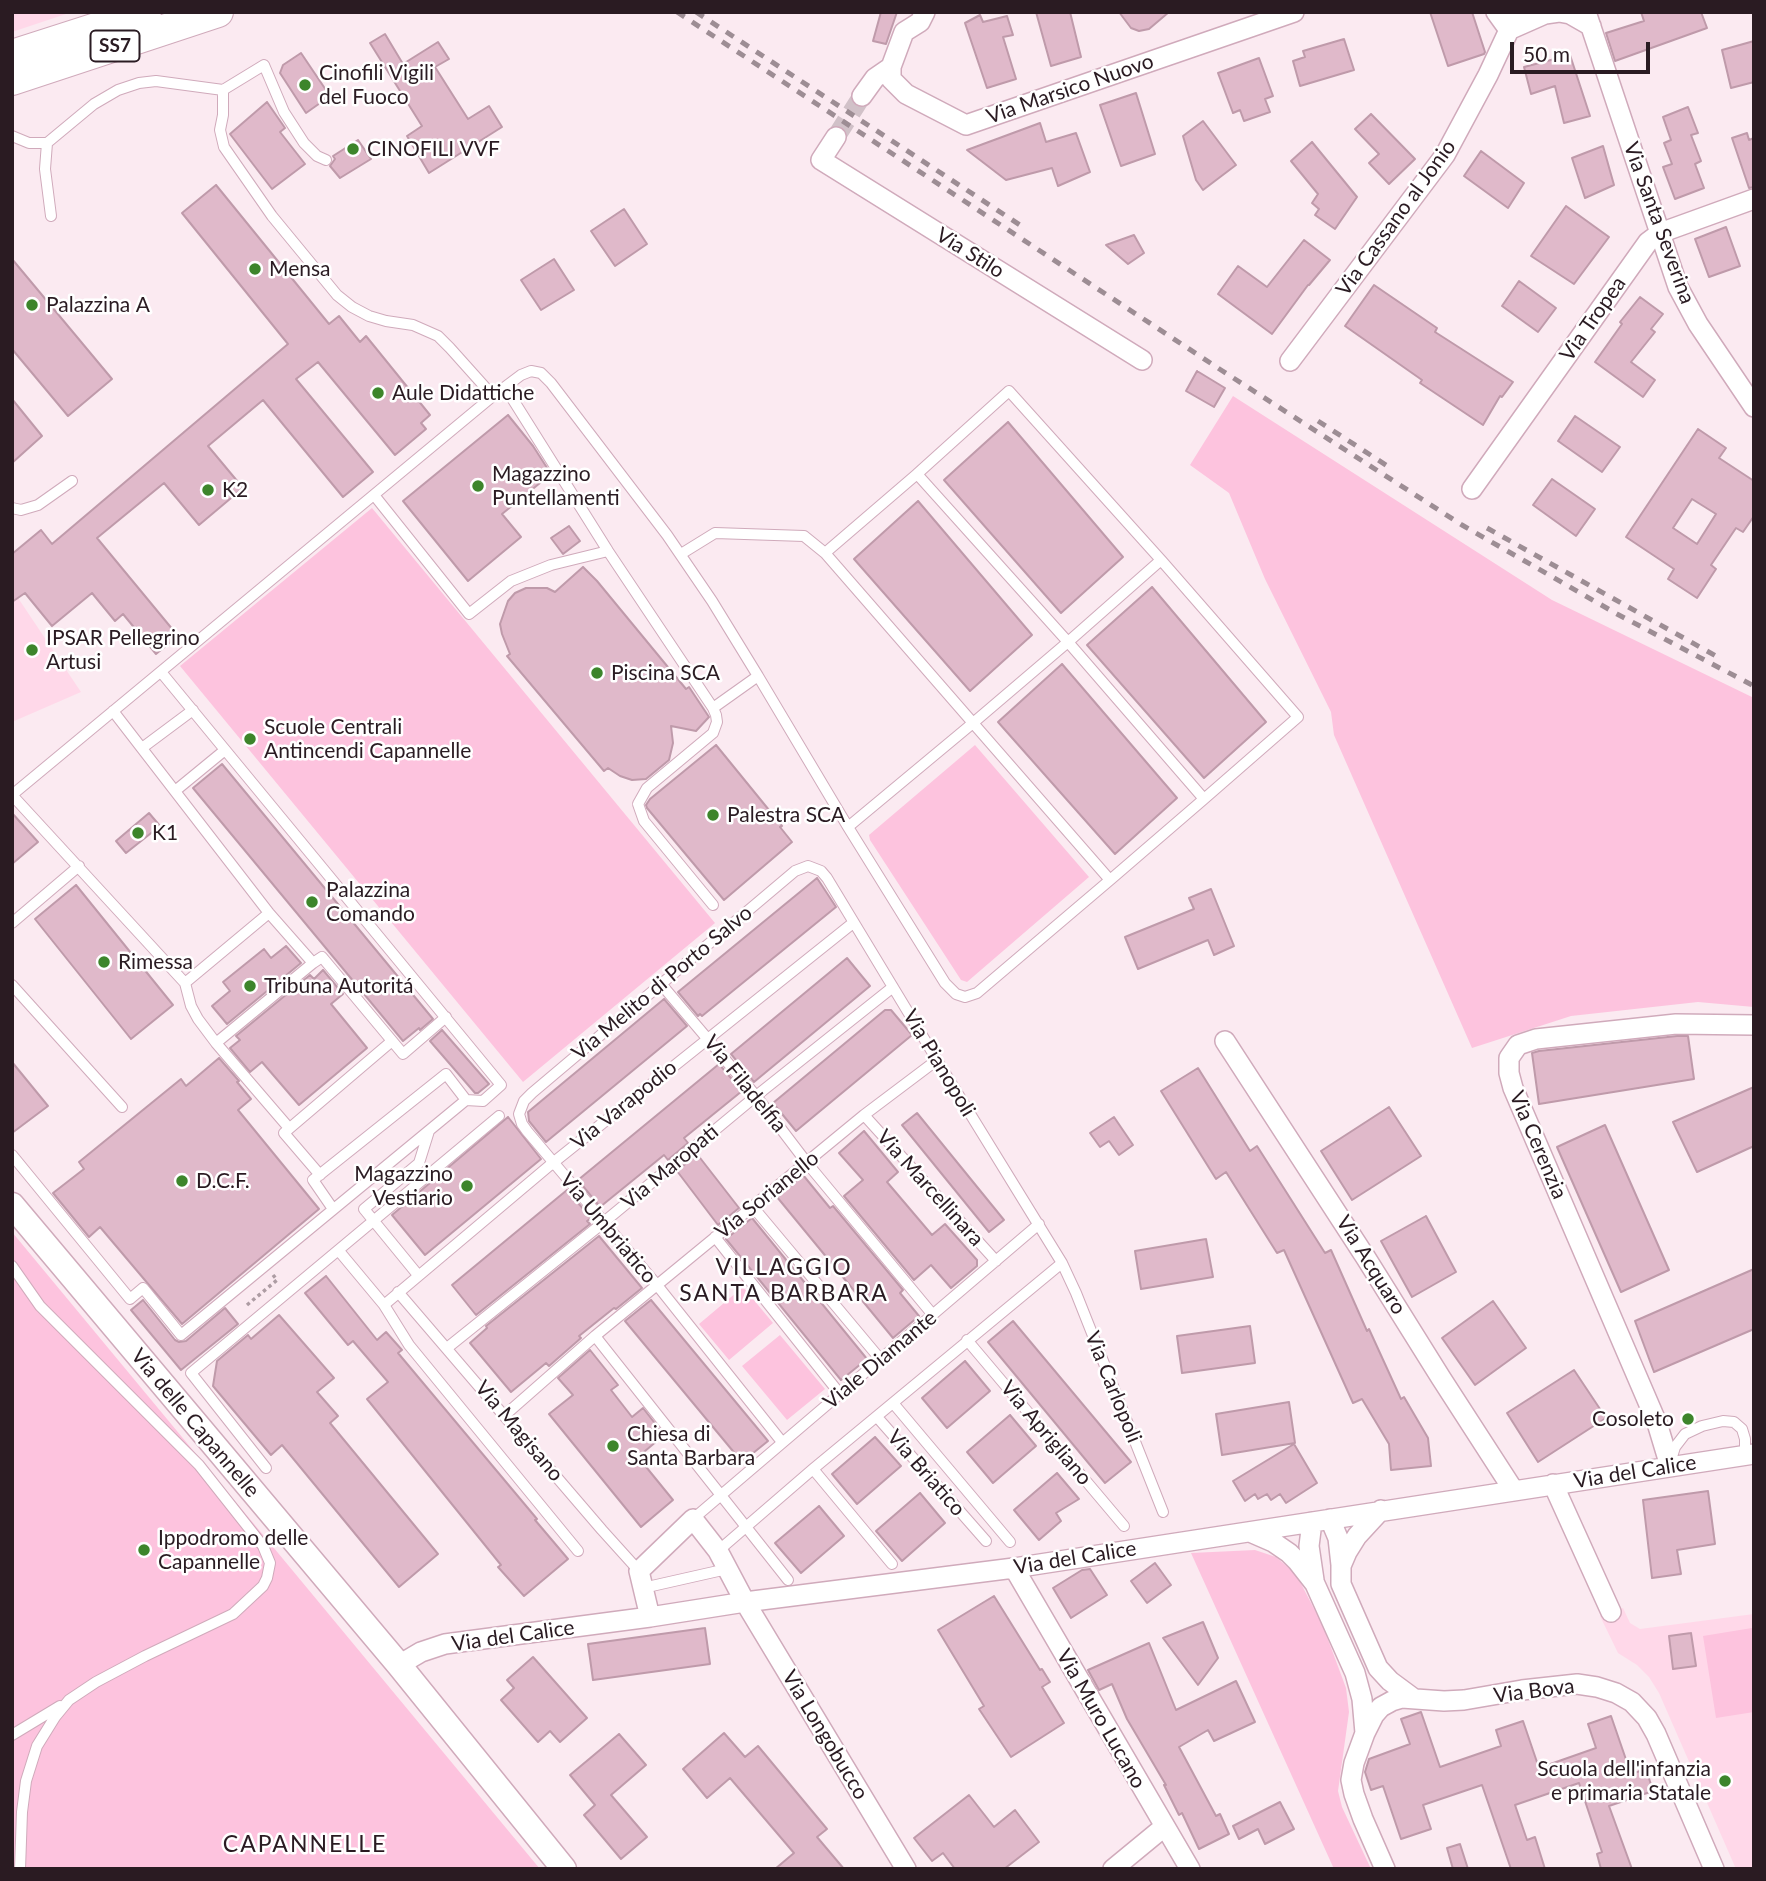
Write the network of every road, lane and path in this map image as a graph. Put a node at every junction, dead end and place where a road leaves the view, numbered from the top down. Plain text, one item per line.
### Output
1 (146, 12) edge
2 (218, 12) edge
3 (925, 12) edge
4 (1294, 12) edge
5 (1496, 12) edge
6 (1522, 12) edge
7 (1589, 19) edge
8 (1509, 30) junction
9 (12, 55) edge
10 (891, 67) junction
11 (12, 80) edge
12 (223, 90) junction
13 (862, 96) tunnel mouth
14 (12, 136) edge
15 (836, 137) tunnel mouth
16 (47, 143) junction
17 (326, 160) dead end
18 (1754, 199) edge
19 (51, 216) dead end
20 (1660, 233) junction
21 (1142, 360) dead end
22 (1290, 361) dead end
23 (505, 387) junction
24 (492, 396) junction
25 (1754, 407) edge
26 (917, 474) junction
27 (72, 481) dead end
28 (1472, 489) dead end
29 (374, 495) junction
30 (12, 508) edge
31 (608, 551) junction
32 (825, 553) junction
33 (681, 554) junction
34 (1161, 560) junction
35 (1068, 642) junction
36 (161, 672) junction
37 (758, 676) junction
38 (713, 708) junction
39 (193, 710) junction
40 (113, 711) junction
41 (973, 723) junction
42 (142, 748) junction
43 (225, 750) junction
44 (174, 791) junction
45 (12, 795) edge
46 (1204, 799) junction
47 (848, 827) junction
48 (79, 866) junction
49 (812, 867) joint
50 (1110, 880) junction
51 (713, 905) dead end
52 (269, 913) junction
53 (12, 923) edge
54 (853, 923) junction
55 (313, 963) junction
56 (185, 983) junction
57 (661, 984) junction
58 (12, 985) edge
59 (893, 987) junction
60 (446, 1017) junction
61 (1754, 1025) edge
62 (708, 1038) junction
63 (392, 1041) junction
64 (1225, 1041) dead end
65 (216, 1043) junction
66 (937, 1060) junction
67 (756, 1096) junction
68 (466, 1100) junction
69 (122, 1107) dead end
70 (519, 1109) joint
71 (864, 1115) junction
72 (499, 1116) dead end
73 (289, 1128) junction
74 (429, 1131) junction
75 (12, 1155) edge
76 (553, 1162) junction
77 (807, 1163) junction
78 (320, 1175) junction
79 (12, 1205) edge
80 (753, 1207) junction
81 (333, 1209) junction
82 (374, 1222) junction
83 (604, 1222) junction
84 (1039, 1224) junction
85 (715, 1237) junction
86 (339, 1251) junction
87 (996, 1261) junction
88 (1062, 1263) junction
89 (12, 1266) edge
90 (418, 1275) junction
91 (277, 1280) dead end
92 (657, 1285) junction
93 (398, 1292) junction
94 (384, 1305) junction
95 (247, 1306) dead end
96 (933, 1315) junction
97 (595, 1336) junction
98 (967, 1340) junction
99 (447, 1348) junction
100 (881, 1360) junction
101 (840, 1394) junction
102 (893, 1403) junction
103 (505, 1415) junction
104 (877, 1417) junction
105 (782, 1442) junction
106 (1750, 1454) edge
107 (1670, 1466) junction
108 (266, 1468) dead end
109 (813, 1469) junction
110 (1553, 1484) junction
111 (1514, 1490) junction
112 (721, 1493) junction
113 (1381, 1510) junction
114 (1163, 1512) dead end
115 (989, 1517) junction
116 (693, 1518) junction
117 (1321, 1520) junction
118 (1125, 1525) dead end
119 (746, 1526) junction
120 (975, 1529) junction
121 (1250, 1532) junction
122 (986, 1541) dead end
123 (1010, 1542) dead end
124 (578, 1551) dead end
125 (723, 1560) junction
126 (892, 1564) dead end
127 (1341, 1566) junction
128 (1014, 1568) junction
129 (641, 1579) junction
130 (788, 1580) dead end
131 (1315, 1584) junction
132 (745, 1602) junction
133 (1611, 1612) dead end
134 (650, 1617) junction
135 (399, 1665) junction
136 (1413, 1698) junction
137 (69, 1700) junction
138 (1365, 1733) junction
139 (12, 1735) edge
140 (1164, 1827) junction
141 (20, 1869) edge
142 (564, 1869) edge
143 (906, 1869) edge
144 (1113, 1869) edge
145 (1190, 1869) edge
146 (1385, 1869) edge
147 (1714, 1869) edge

1 - 9 main road, SS7
2 - 11 main road, SS7
3 - 10 street
4 - 10 street, Via Marsico Nuovo
5 - 8 street
6 - 8 street, Via Cassano al Jonio
7 - 8 street
7 - 20 street, Via Santa Severina
8 - 22 street, Via Cassano al Jonio
10 - 13 street
12 - 16 lane
12 - 17 lane
12 - 24 lane
14 - 16 lane
15 - 21 street, Via Stilo
16 - 19 lane
18 - 20 street, Via Tropea
20 - 25 street, Via Santa Severina
20 - 28 street, Via Tropea
23 - 24 lane
23 - 31 lane
23 - 33 lane
24 - 29 lane
26 - 32 lane
26 - 34 lane
26 - 35 lane
27 - 30 lane
29 - 31 lane
29 - 36 lane
31 - 38 lane
32 - 33 lane
32 - 41 lane
33 - 37 lane
34 - 35 lane
34 - 46 lane
35 - 41 lane
35 - 46 lane
36 - 39 lane
36 - 40 lane
37 - 38 lane
37 - 47 lane
38 - 51 lane
39 - 42 lane
39 - 43 lane
40 - 42 lane
40 - 45 lane
41 - 47 lane
41 - 50 lane
42 - 44 lane
43 - 44 lane
43 - 60 lane
44 - 52 lane
45 - 48 lane
46 - 50 lane
47 - 50 lane
48 - 53 lane
48 - 56 lane
49 - 54 lane, Via Pianopoli
49 - 57 lane, Via Melito di Porto Salvo
52 - 55 lane
52 - 56 lane
54 - 59 lane, Via Pianopoli
54 - 62 lane, Via Varapodio
55 - 63 lane
55 - 65 lane
56 - 65 lane
57 - 62 lane, Via Filadelfia
57 - 70 lane, Via Melito di Porto Salvo
58 - 69 lane
59 - 66 lane, Via Pianopoli
59 - 67 lane, Via Maropati
60 - 63 lane
60 - 68 lane
61 - 107 street, Via Cerenzia
62 - 67 lane, Via Filadelfia
62 - 76 lane, Via Varapodio
63 - 73 lane
64 - 111 street, Via Acquaro
65 - 73 lane
66 - 71 lane, Via Sorianello
66 - 84 lane, Via Pianopoli
67 - 77 lane, Via Filadelfia
67 - 83 lane, Via Maropati
68 - 74 lane
68 - 78 lane
70 - 76 lane, Via Umbriatico
71 - 77 lane, Via Sorianello
71 - 87 lane, Via Marcellinara
72 - 82 lane
73 - 78 lane
74 - 81 lane
74 - 82 lane
75 - 81 lane
76 - 83 lane, Via Umbriatico
76 - 90 lane, Via Varapodio
77 - 80 lane, Via Sorianello
77 - 96 lane, Via Filadelfia
78 - 81 lane
79 - 135 street, Via delle Capannelle
80 - 85 lane, Via Sorianello
80 - 100 lane
82 - 86 lane
82 - 90 lane
83 - 92 lane, Via Umbriatico
83 - 99 lane, Via Maropati
84 - 87 lane, Viale Diamante
84 - 88 lane, Via Pianopoli
85 - 92 lane, Via Sorianello
85 - 101 lane
86 - 94 lane
86 - 108 lane
87 - 96 lane, Viale Diamante
88 - 98 lane, Viale Diamante
88 - 114 lane, Via Carlopoli
89 - 137 lane
90 - 93 lane, Via Varapodio
91 - 95 path
92 - 97 lane, Via Sorianello
92 - 105 lane, Via Umbriatico
93 - 94 lane, Via Varapodio
93 - 99 lane, Via Magisano
94 - 124 lane
96 - 100 lane, Viale Diamante
97 - 103 lane, Via Sorianello
97 - 112 lane
98 - 102 lane, Viale Diamante
98 - 118 lane, Via Aprigliano
99 - 103 lane, Via Magisano
100 - 101 lane, Viale Diamante
101 - 105 lane, Viale Diamante
102 - 104 lane, Viale Diamante
102 - 115 lane, Via Briatico
103 - 129 lane, Via Magisano
104 - 109 lane, Viale Diamante
104 - 120 lane, Via Briatico
105 - 112 lane, Viale Diamante
106 - 107 street, Via del Calice
106 - 107 lane
107 - 110 street, Via del Calice
109 - 119 lane, Viale Diamante
109 - 126 lane
110 - 111 street, Via del Calice
110 - 133 street
111 - 113 street, Via del Calice
112 - 116 lane, Viale Diamante
112 - 119 lane
113 - 117 street, Via del Calice
113 - 127 street
115 - 120 lane, Via Briatico
115 - 123 lane, Via Briatico
116 - 125 street, Via Longobucco
116 - 129 street
117 - 121 street, Via del Calice
117 - 127 street
117 - 131 street, Via Bova
119 - 125 lane, Viale Diamante
119 - 130 lane
120 - 122 lane, Via Briatico
121 - 128 street, Via del Calice
121 - 131 street, Via Bova
125 - 129 lane
125 - 132 street, Via Longobucco
127 - 136 street
128 - 132 street, Via del Calice
128 - 140 street, Via Muro Lucano
129 - 134 street
131 - 138 street, Via Bova
132 - 134 street, Via del Calice
132 - 143 street, Via Longobucco
134 - 135 street, Via del Calice
135 - 142 street, Via delle Capannelle
136 - 138 street, Via Bova
136 - 147 street, Via Bova
137 - 139 lane
137 - 141 lane
138 - 146 street, Via Bova
140 - 144 street
140 - 145 street, Via Muro Lucano

